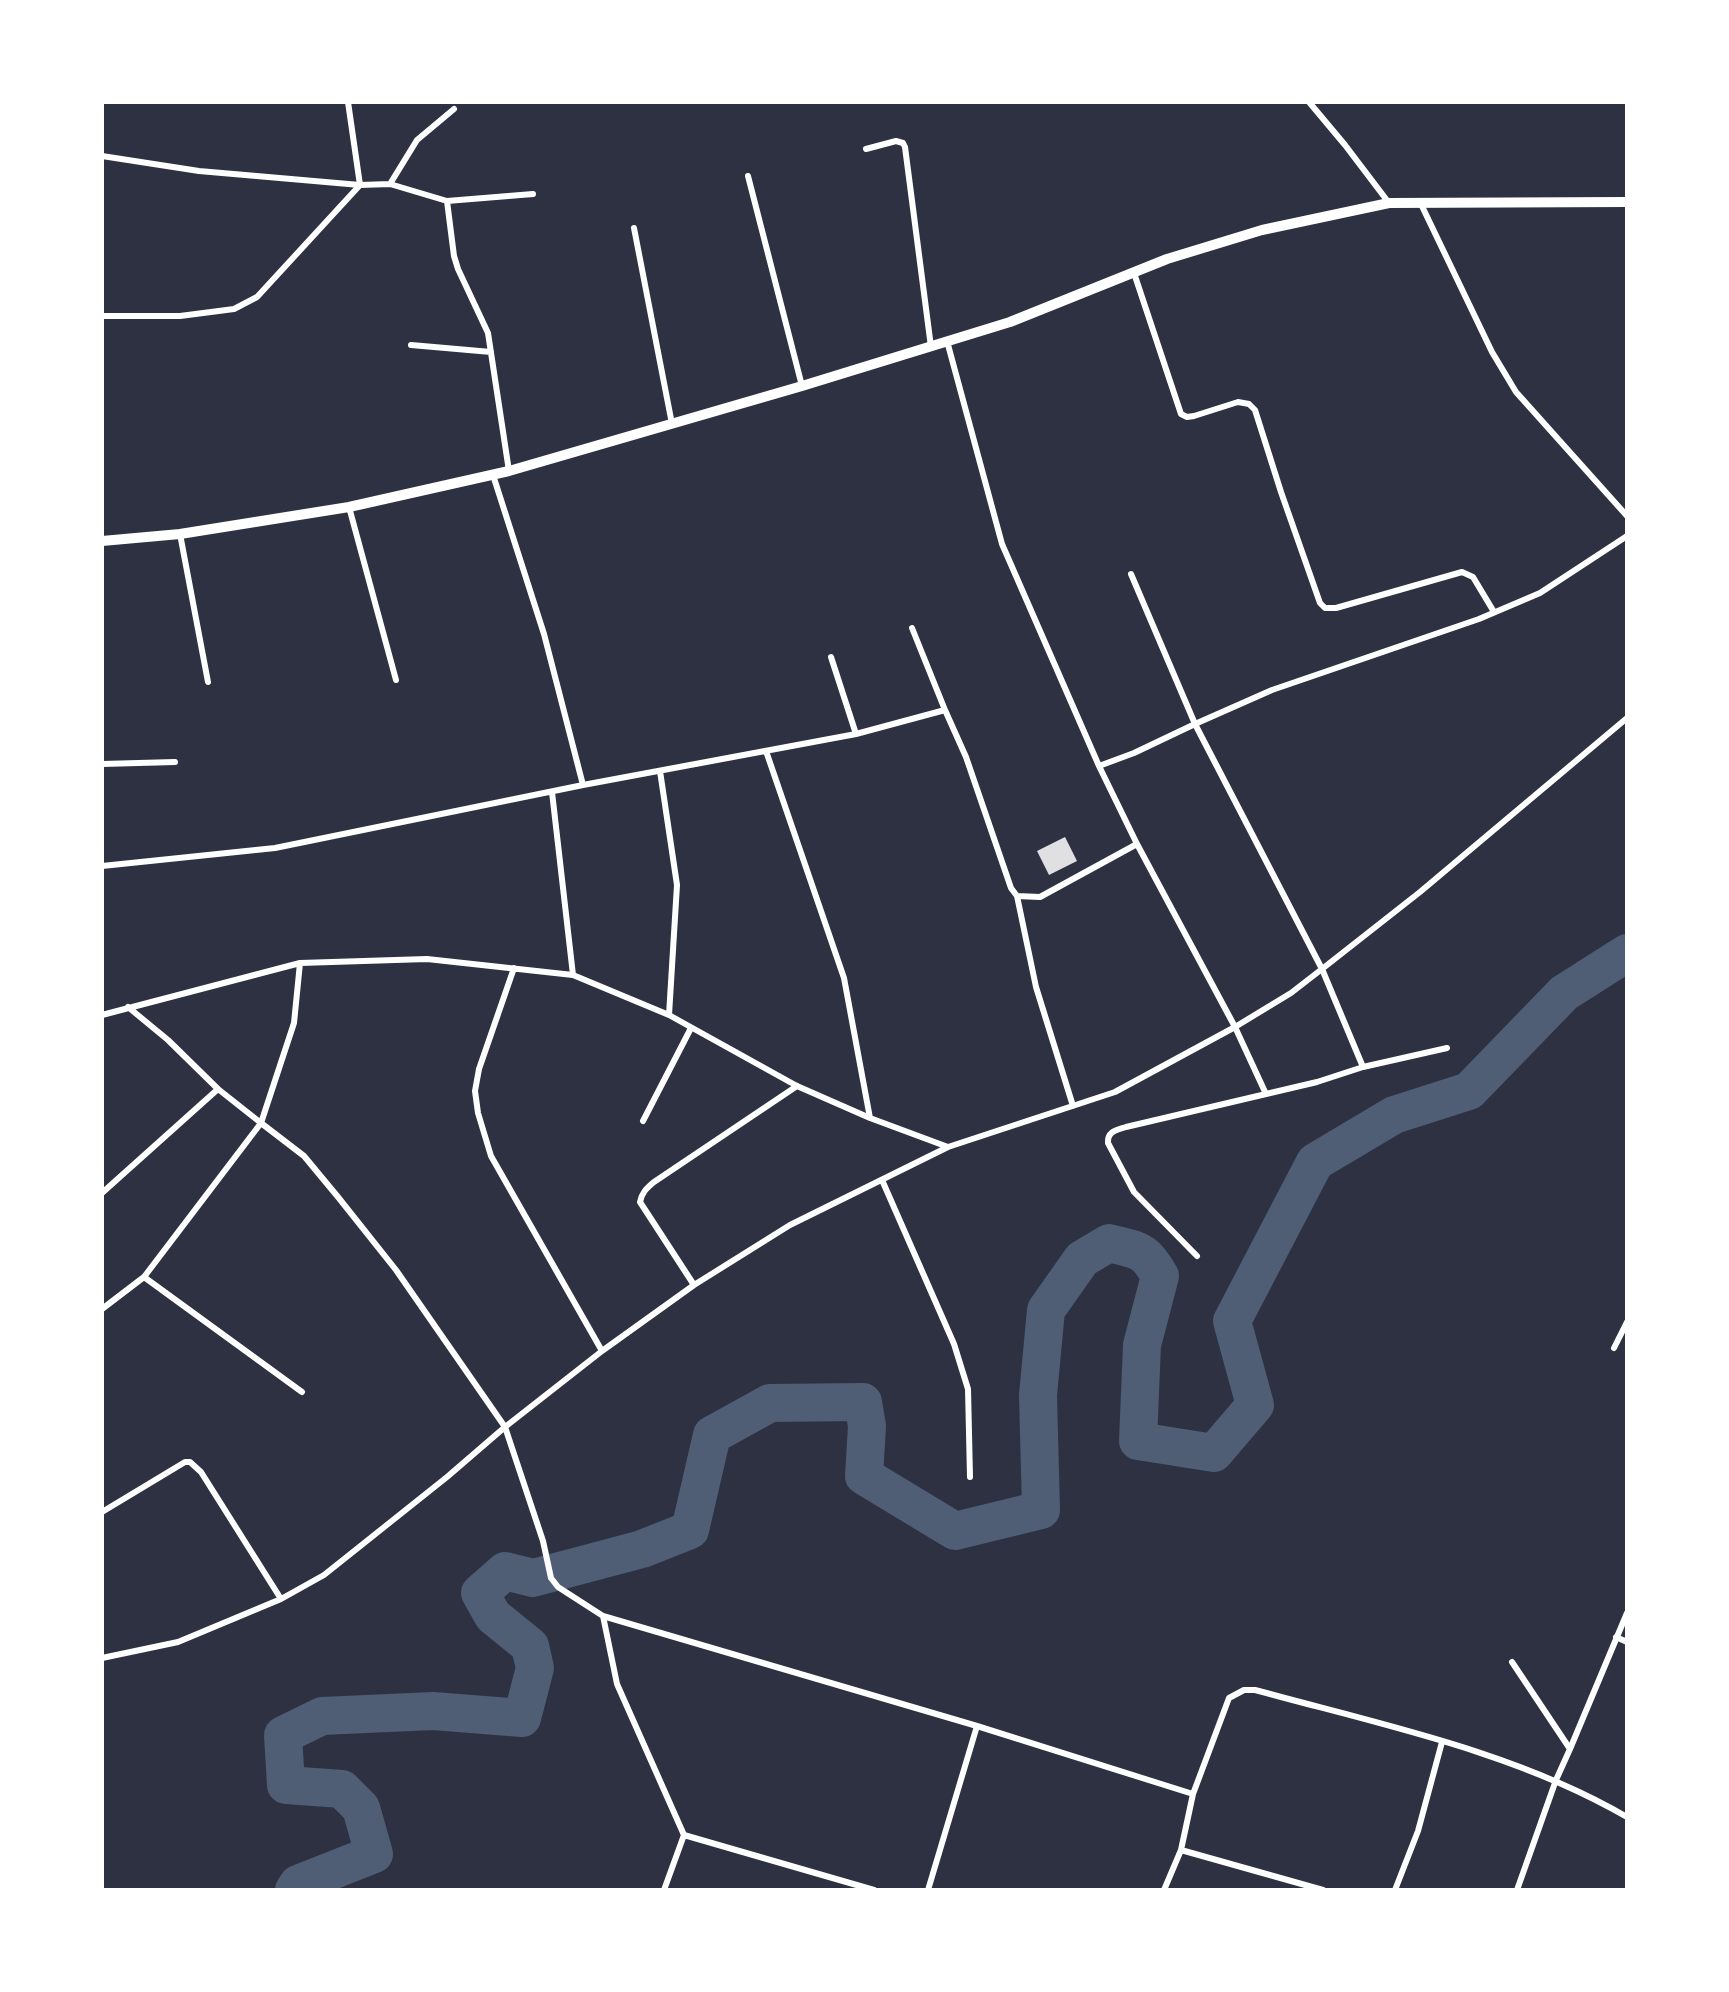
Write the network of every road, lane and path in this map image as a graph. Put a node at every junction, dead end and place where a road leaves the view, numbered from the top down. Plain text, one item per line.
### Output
1 (348, 102) edge
2 (1309, 102) edge
3 (454, 109) dead end
4 (866, 149) dead end
5 (102, 156) edge
6 (748, 176) dead end
7 (390, 184) junction
8 (360, 185) junction
9 (533, 194) dead end
10 (447, 201) junction
11 (1420, 202) junction
12 (1627, 202) edge
13 (1389, 203) junction
14 (634, 228) dead end
15 (1134, 273) junction
16 (102, 316) edge
17 (947, 341) junction
18 (411, 345) dead end
19 (931, 346) junction
20 (491, 352) junction
21 (802, 386) junction
22 (672, 424) junction
23 (510, 471) junction
24 (493, 475) junction
25 (349, 507) junction
26 (1627, 516) edge
27 (180, 534) junction
28 (1627, 536) edge
29 (102, 541) edge
30 (1131, 574) dead end
31 (1494, 612) junction
32 (912, 628) dead end
33 (831, 657) dead end
34 (396, 680) dead end
35 (208, 682) dead end
36 (945, 710) junction
37 (1627, 718) edge
38 (1195, 724) junction
39 (856, 734) junction
40 (766, 751) junction
41 (175, 762) dead end
42 (102, 764) edge
43 (1100, 766) junction
44 (660, 771) junction
45 (583, 785) junction
46 (552, 792) junction
47 (1137, 844) junction
48 (102, 866) edge
49 (1017, 896) junction
50 (300, 963) junction
51 (514, 968) junction
52 (1322, 969) junction
53 (573, 975) junction
54 (128, 1007) junction
55 (102, 1015) edge
56 (669, 1015) junction
57 (1235, 1027) junction
58 (691, 1028) junction
59 (1447, 1048) dead end
60 (1363, 1067) junction
61 (796, 1086) junction
62 (218, 1089) junction
63 (1266, 1094) junction
64 (1073, 1106) junction
65 (870, 1118) junction
66 (643, 1121) dead end
67 (261, 1123) junction
68 (948, 1147) junction
69 (882, 1180) junction
70 (102, 1193) edge
71 (1197, 1256) dead end
72 (144, 1277) junction
73 (694, 1285) junction
74 (102, 1309) edge
75 (1627, 1322) edge
76 (1614, 1348) dead end
77 (602, 1351) junction
78 (302, 1392) dead end
79 (505, 1427) junction
80 (970, 1477) dead end
81 (102, 1512) edge
82 (281, 1599) junction
83 (1627, 1613) edge
84 (603, 1616) junction
85 (1616, 1637) junction
86 (1627, 1642) edge
87 (102, 1658) edge
88 (1512, 1662) dead end
89 (977, 1726) junction
90 (1442, 1742) junction
91 (1570, 1749) junction
92 (1556, 1780) junction
93 (1193, 1794) junction
94 (1627, 1817) edge
95 (684, 1835) junction
96 (1181, 1850) junction
97 (664, 1890) edge
98 (874, 1890) edge
99 (928, 1890) edge
100 (1164, 1890) edge
101 (1323, 1890) edge
102 (1395, 1890) edge
103 (1517, 1890) edge

1 - 8 street
2 - 13 street
3 - 7 street
4 - 19 street
5 - 8 street
6 - 21 street
7 - 8 street
7 - 10 street
8 - 16 street
9 - 10 street
10 - 20 street
11 - 12 street
11 - 13 street
11 - 26 street
13 - 15 street
14 - 22 street
15 - 17 street
15 - 31 street
17 - 19 street
17 - 43 street
18 - 20 street
19 - 21 street
20 - 23 street
21 - 22 street
22 - 23 street
23 - 24 street
24 - 25 street
24 - 45 street
25 - 27 street
25 - 34 street
27 - 29 street
27 - 35 street
28 - 31 street
30 - 38 street
31 - 38 street
32 - 36 street
33 - 39 street
36 - 39 street
36 - 49 street
37 - 52 street
38 - 43 street
38 - 52 street
39 - 40 street
40 - 44 street
40 - 65 street
41 - 42 street
43 - 47 street
44 - 45 street
44 - 56 street
45 - 46 street
46 - 48 street
46 - 53 street
47 - 49 street
47 - 57 street
49 - 64 street
50 - 51 street
50 - 54 street
50 - 67 street
51 - 53 street
51 - 77 street
52 - 57 street
52 - 60 street
53 - 56 street
54 - 55 street
54 - 62 street
56 - 58 street
57 - 63 street
57 - 64 street
58 - 61 street
58 - 66 street
59 - 60 street
60 - 63 street
61 - 65 street
61 - 73 street
62 - 67 street
62 - 70 street
63 - 71 street
64 - 68 street
65 - 68 street
67 - 72 street
67 - 79 street
68 - 69 street
69 - 73 street
69 - 80 street
72 - 74 street
72 - 78 street
73 - 77 street
75 - 76 street
77 - 79 street
79 - 82 street
79 - 84 street
81 - 82 street
82 - 87 street
83 - 85 street
84 - 89 street
84 - 95 street
85 - 86 street
85 - 91 street
88 - 91 street
89 - 93 street
89 - 99 street
90 - 92 street
90 - 93 street
90 - 102 street
91 - 92 street
92 - 94 street
92 - 103 street
93 - 96 street
95 - 97 street
95 - 98 street
96 - 100 street
96 - 101 street

